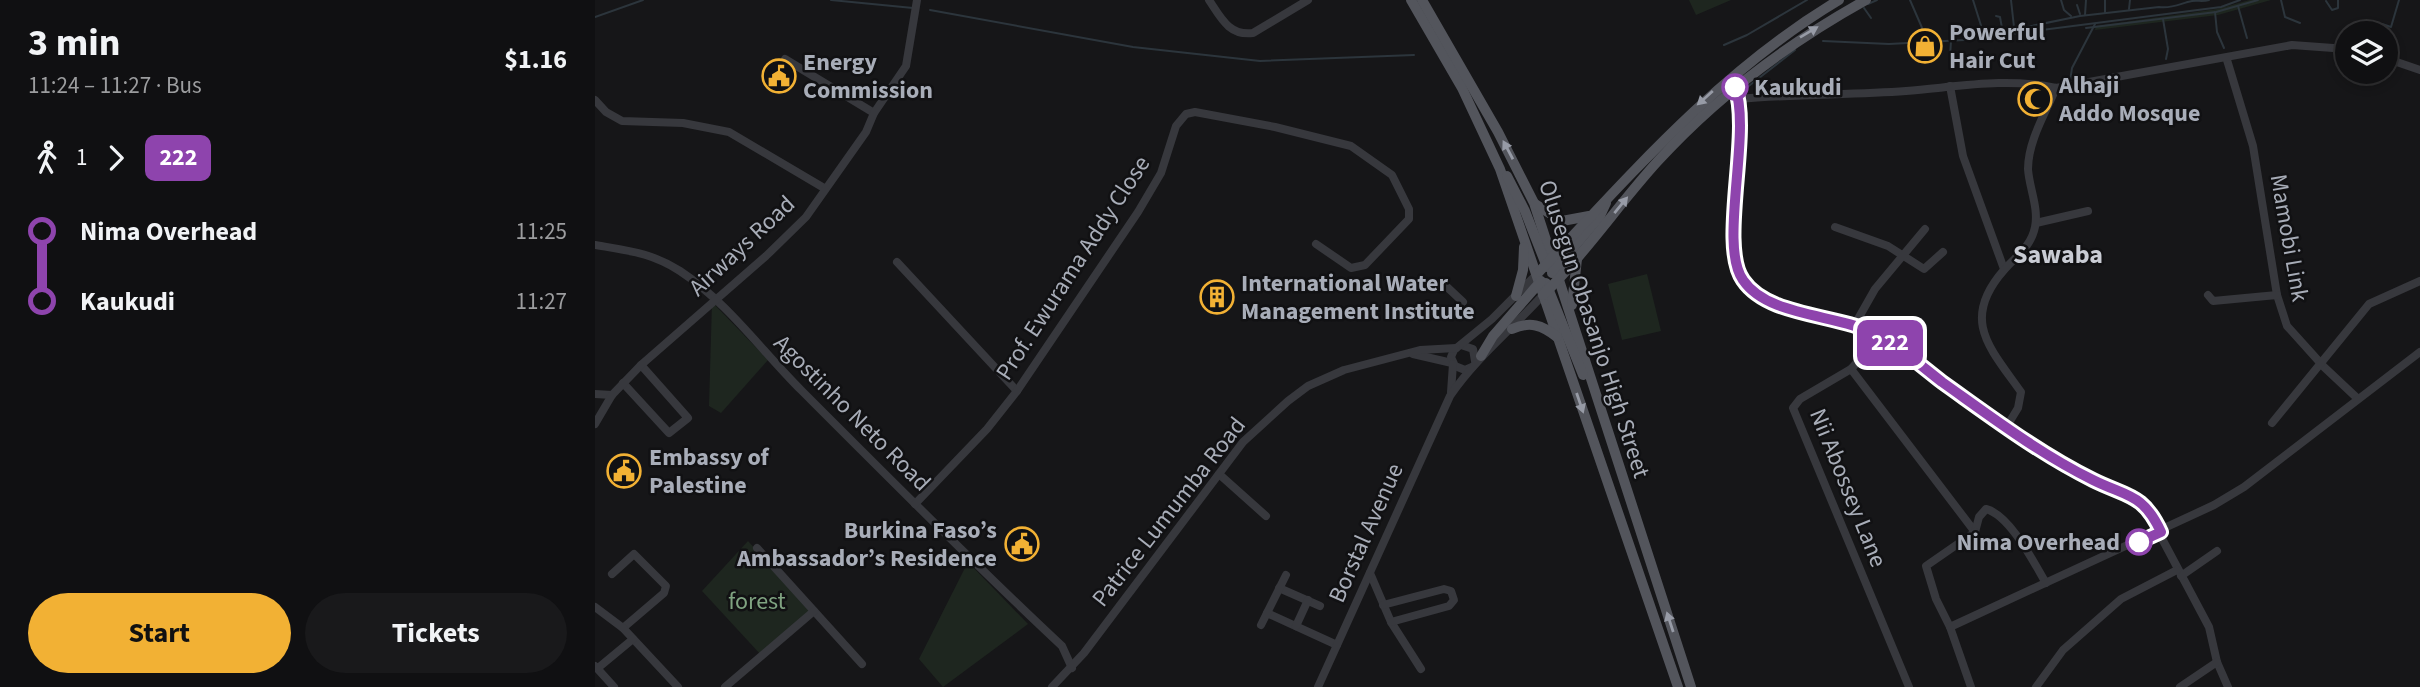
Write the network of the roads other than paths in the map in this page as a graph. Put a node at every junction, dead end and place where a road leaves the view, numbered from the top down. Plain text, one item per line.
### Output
1 (918, 0) edge
2 (1209, 0) edge
3 (1308, 0) edge
4 (1411, 0) edge
5 (1422, 0) edge
6 (1839, 0) edge
7 (1866, 0) edge
8 (2335, 48) edge
9 (785, 59) dead end
10 (2227, 60) junction
11 (2398, 62) edge
12 (2420, 70) edge
13 (1950, 86) junction
14 (1735, 87) junction
15 (2056, 88) junction
16 (1739, 99) junction
17 (595, 100) edge
18 (873, 113) junction
19 (1500, 169) junction
20 (824, 188) junction
21 (1609, 198) junction
22 (1534, 203) junction
23 (2088, 211) dead end
24 (1589, 216) junction
25 (2036, 223) junction
26 (1835, 227) dead end
27 (1925, 229) dead end
28 (1524, 240) junction
29 (1316, 244) dead end
30 (595, 245) edge
31 (1944, 252) dead end
32 (1905, 255) junction
33 (1577, 258) junction
34 (897, 262) dead end
35 (2004, 270) junction
36 (1547, 276) junction
37 (2420, 281) edge
38 (1447, 287) dead end
39 (2208, 295) dead end
40 (2277, 295) junction
41 (1516, 296) junction
42 (715, 299) junction
43 (1463, 302) dead end
44 (1573, 319) junction
45 (1854, 326) junction
46 (1512, 329) junction
47 (1881, 337) junction
48 (1558, 338) junction
49 (1458, 346) junction
50 (2420, 352) edge
51 (1410, 353) junction
52 (1476, 361) junction
53 (1453, 363) junction
54 (2321, 364) junction
55 (641, 365) junction
56 (1851, 369) junction
57 (622, 383) junction
58 (1593, 390) junction
59 (1017, 391) junction
60 (595, 394) edge
61 (612, 395) junction
62 (1450, 396) junction
63 (2357, 398) junction
64 (595, 424) edge
65 (2272, 424) dead end
66 (2007, 426) junction
67 (1219, 474) junction
68 (915, 504) junction
69 (1266, 516) dead end
70 (1975, 532) junction
71 (2160, 532) junction
72 (757, 548) dead end
73 (2217, 551) dead end
74 (1370, 573) junction
75 (2179, 573) junction
76 (612, 574) dead end
77 (1286, 575) dead end
78 (2046, 583) junction
79 (1279, 588) junction
80 (1308, 600) junction
81 (1384, 605) junction
82 (1320, 606) dead end
83 (595, 607) edge
84 (814, 611) junction
85 (1267, 613) junction
86 (1391, 622) junction
87 (1261, 625) dead end
88 (1296, 626) junction
89 (1950, 627) junction
90 (623, 628) junction
91 (633, 639) junction
92 (1337, 645) junction
93 (1062, 646) junction
94 (1084, 653) junction
95 (2217, 662) junction
96 (862, 664) dead end
97 (597, 667) edge
98 (1072, 668) junction
99 (1421, 669) dead end
100 (614, 687) edge
101 (678, 687) edge
102 (725, 687) edge
103 (1052, 687) edge
104 (1318, 687) edge
105 (1678, 687) edge
106 (1691, 687) edge
107 (1909, 687) edge
108 (1971, 687) edge
109 (2036, 687) edge
110 (2180, 687) edge
111 (2228, 687) edge

1 - 18 street, Airways Road
2 - 3 street
4 - 19 main road, Olusegun Obasanjo High Street
22 -> 5 main road, Olusegun Obasanjo High Street
6 -> 21 main road
14 -> 7 main road
8 - 10 street
9 - 18 street
10 - 15 street
10 - 40 street, Mamobi Link
11 - 12 street
13 - 15 street
13 - 16 street
13 - 35 street
14 - 16 street
33 -> 14 main road
15 - 25 street
16 - 45 street
17 - 20 street
18 - 20 street, Airways Road
19 - 28 main road, Olusegun Obasanjo High Street
19 - 36 main road
20 - 42 street, Airways Road
21 - 24 main road
21 - 36 main road
22 - 24 main road
22 - 36 main road, Olusegun Obasanjo High Street
23 - 25 street
24 - 36 main road
25 - 35 street
26 - 32 street
27 - 32 street
28 - 36 main road, Olusegun Obasanjo High Street
28 - 41 main road
29 - 59 street, Prof. Ewurama Addy Close
30 - 42 street, Agostinho Neto Road
31 - 32 street
32 - 45 street
33 - 36 main road
33 - 44 main road
34 - 59 street
35 - 66 street
36 - 41 street
36 - 44 main road, Olusegun Obasanjo High Street
36 - 46 street
36 - 48 main road, Olusegun Obasanjo High Street
36 - 52 main road
36 - 58 main road
37 - 54 street
38 - 43 street
39 - 40 street
40 - 54 street, Mamobi Link
41 - 49 street
42 - 55 street, Airways Road
42 - 68 street, Agostinho Neto Road
44 - 58 main road, Olusegun Obasanjo High Street
45 - 47 street
46 - 48 main road
46 - 52 street
47 - 56 street, Nii Abossey Lane
47 - 66 street
48 -> 105 main road, Olusegun Obasanjo High Street
49 - 51 street, Patrice Lumumba Road
49 - 52 street
49 - 53 street
50 - 63 street
51 - 53 street, Patrice Lumumba Road
51 - 67 street, Patrice Lumumba Road
52 - 53 street
52 - 62 street, Borstal Avenue
53 - 62 street, Borstal Avenue
54 - 63 street, Mamobi Link
54 - 65 street
55 - 57 street, Airways Road
55 - 57 street
56 - 70 street
56 - 107 street, Nii Abossey Lane
57 - 61 street, Airways Road
106 -> 58 main road, Olusegun Obasanjo High Street
59 - 68 street, Prof. Ewurama Addy Close
60 - 61 street
61 - 64 street, Airways Road
62 - 74 street, Borstal Avenue
63 - 71 street
66 - 71 street
67 - 69 street
67 - 94 street, Patrice Lumumba Road
68 - 93 street, Agostinho Neto Road
70 - 78 street
70 - 89 street
71 - 75 street
71 - 78 street
72 - 84 street
73 - 75 street
74 - 81 street
74 - 92 street, Borstal Avenue
75 - 95 street
75 - 109 street
76 - 90 street
77 - 79 street
78 - 89 street
79 - 80 street
79 - 85 street
80 - 82 street
80 - 88 street
81 - 86 street
81 - 86 street
83 - 90 street
84 - 96 street
84 - 102 street
85 - 87 street
85 - 88 street
86 - 99 street
88 - 92 street
89 - 108 street
90 - 91 street
91 - 97 street
91 - 101 street
92 - 104 street, Borstal Avenue
93 - 94 street, Agostinho Neto Road
93 - 98 street, Agostinho Neto Road
94 - 98 street, Patrice Lumumba Road
95 - 110 street
95 - 111 street
97 - 100 street
98 - 103 street, Patrice Lumumba Road

